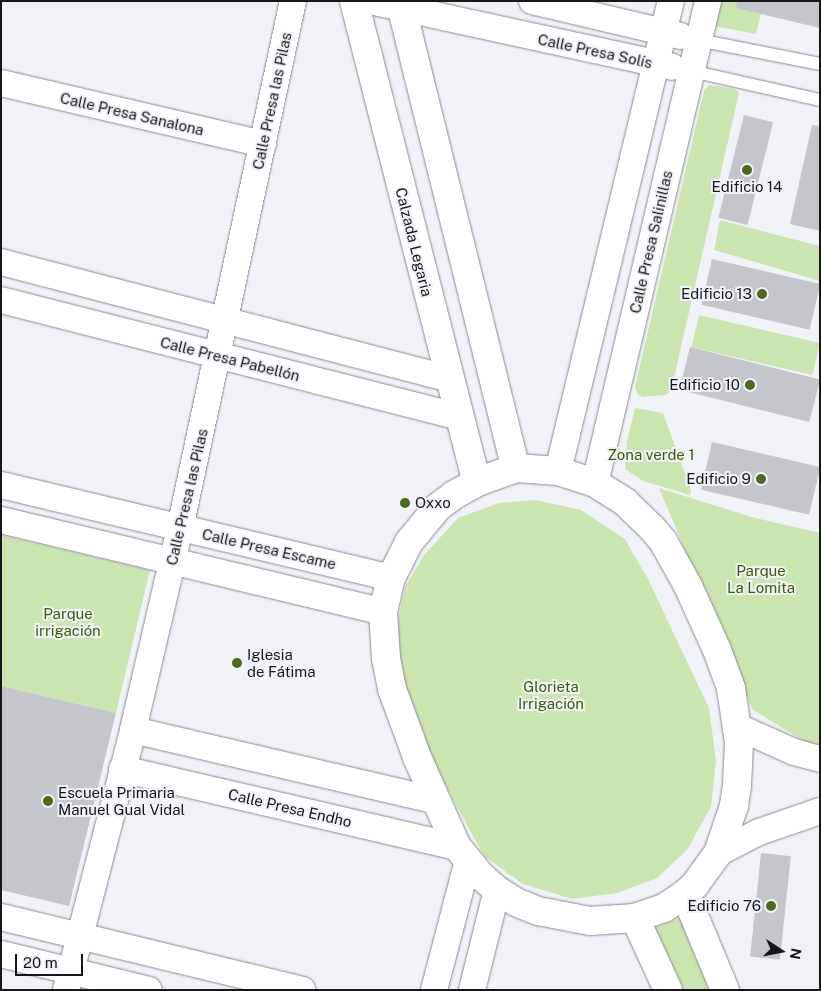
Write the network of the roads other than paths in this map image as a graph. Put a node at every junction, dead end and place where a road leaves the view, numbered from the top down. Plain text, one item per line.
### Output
1 (293, 1) edge
2 (354, 1) edge
3 (370, 1) edge
4 (532, 1) edge
5 (671, 1) edge
6 (708, 1) edge
7 (401, 5) edge
8 (664, 33) junction
9 (698, 40) junction
10 (656, 64) junction
11 (820, 64) edge
12 (691, 71) junction
13 (1, 83) edge
14 (820, 100) edge
15 (263, 144) junction
16 (1, 262) edge
17 (1, 300) edge
18 (226, 321) junction
19 (218, 356) junction
20 (449, 379) junction
21 (459, 417) junction
22 (516, 468) junction
23 (558, 471) junction
24 (477, 482) junction
25 (595, 483) junction
26 (1, 485) edge
27 (1, 520) edge
28 (180, 528) junction
29 (172, 560) junction
30 (391, 578) junction
31 (383, 612) junction
32 (736, 726) junction
33 (133, 730) junction
34 (820, 758) edge
35 (122, 769) junction
36 (437, 801) junction
37 (820, 811) edge
38 (463, 853) junction
39 (718, 853) junction
40 (497, 890) junction
41 (685, 894) junction
42 (1, 917) edge
43 (635, 918) junction
44 (79, 936) junction
45 (1, 954) edge
46 (68, 980) edge
47 (149, 990) edge
48 (302, 990) edge
49 (434, 990) edge
50 (472, 990) edge
51 (668, 990) edge
52 (725, 990) edge

1 - 15 street, Calle Presa las Pilas
2 - 20 main road, Calzada Legaria
3 - 7 street, Calle Presa Solís
4 - 8 street
5 - 8 street
6 - 9 street, Calle Presa Salinillas
7 - 10 street, Calle Presa Solís
7 - 22 main road
8 - 9 street
8 - 10 street
9 - 11 lane
9 - 12 street, Calle Presa Salinillas
10 - 12 street, Calle Presa Solís
10 - 23 street
12 - 14 lane, Calle Presa Solís
12 - 25 street, Calle Presa Salinillas
13 - 15 street, Calle Presa Sanalona
15 - 18 street, Calle Presa las Pilas
16 - 18 street
17 - 19 street, Calle Presa Pabellón
18 - 19 street, Calle Presa las Pilas
18 - 20 street
19 - 21 street, Calle Presa Pabellón
19 - 28 street, Calle Presa las Pilas
20 - 21 main road, Calzada Legaria
21 - 24 main road, Calzada Legaria
22 - 23 main road
22 - 24 main road
23 - 25 main road
24 - 30 main road
25 - 32 main road
26 - 28 street, Calle Presa Escame
27 - 29 street
28 - 29 street, Calle Presa las Pilas
28 - 30 street, Calle Presa Escame
29 - 31 street
29 - 33 street, Calle Presa las Pilas
30 - 31 main road
31 - 36 main road
32 - 34 street
32 - 39 main road
33 - 35 street, Calle Presa las Pilas
33 - 36 street
35 - 38 street, Calle Presa Endho
35 - 44 street, Calle Presa las Pilas
36 - 38 main road
37 - 39 street
38 - 40 main road
38 - 49 street
39 - 41 main road
40 - 43 main road
40 - 50 street
41 - 43 main road
41 - 52 main road
42 - 44 street
43 - 51 main road
44 - 46 street, Calle Presa las Pilas
44 - 48 street
45 - 46 street
46 - 47 street

